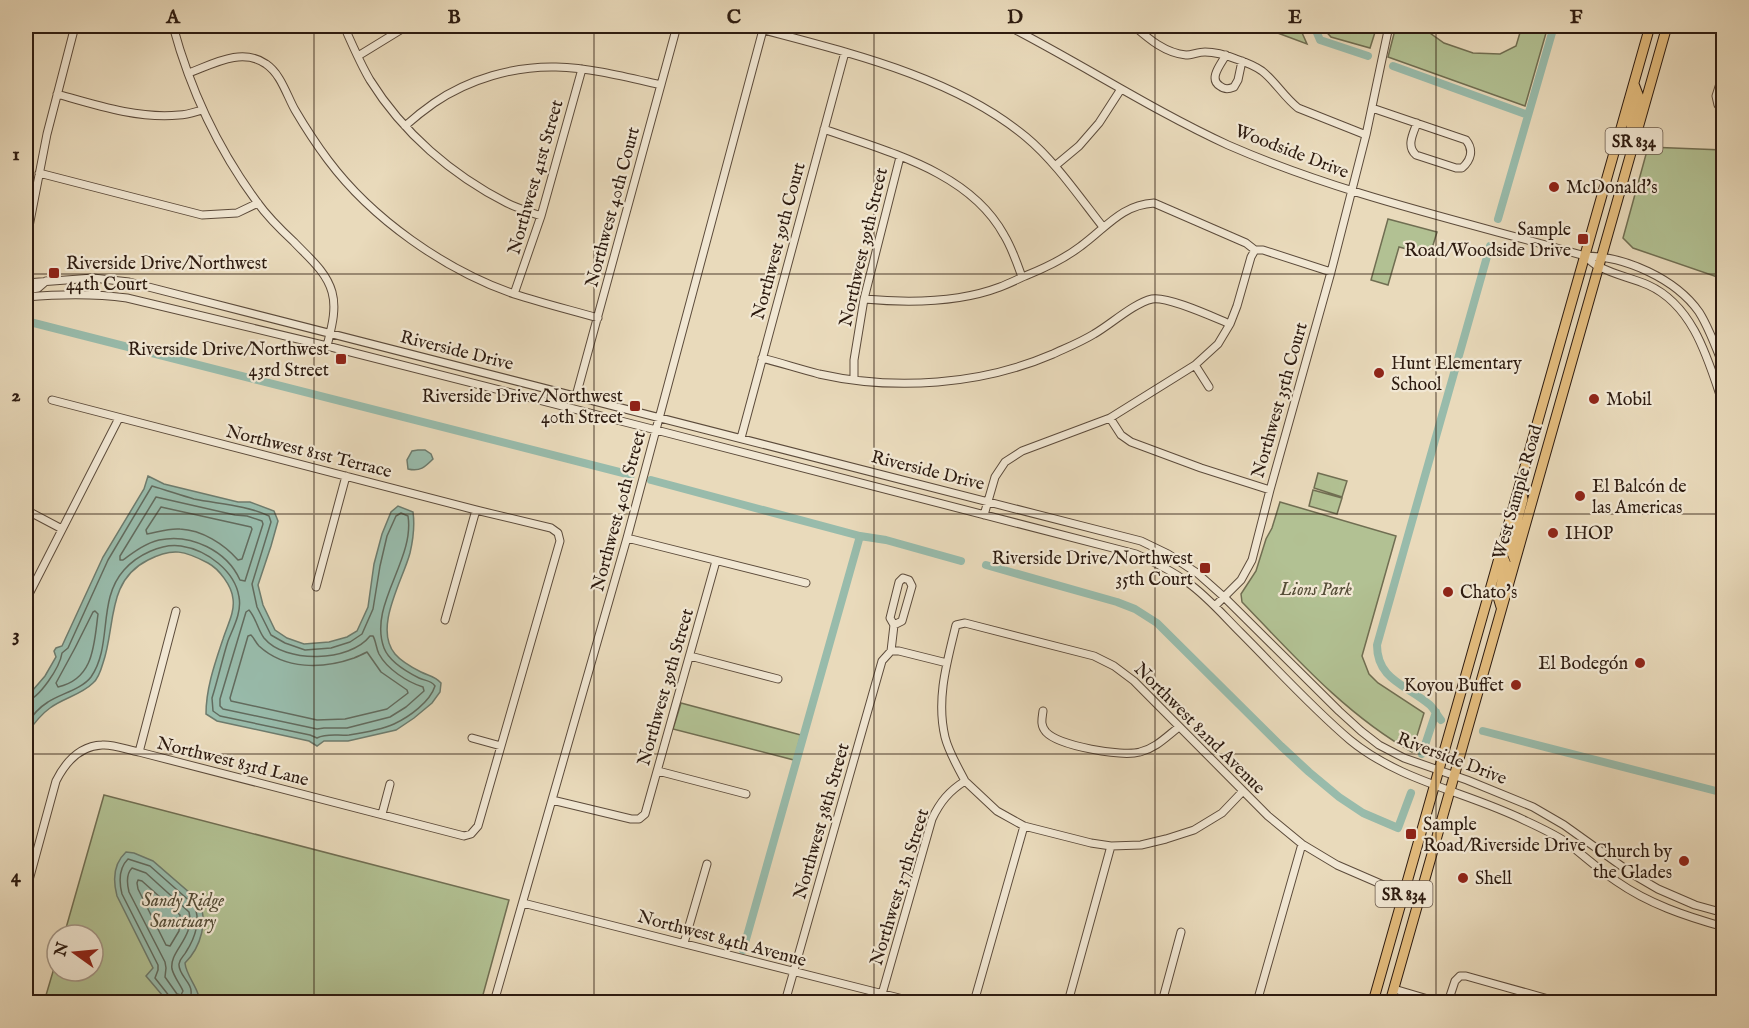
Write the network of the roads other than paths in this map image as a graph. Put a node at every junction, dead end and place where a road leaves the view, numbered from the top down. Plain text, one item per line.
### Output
1 (75, 26) edge
2 (173, 26) edge
3 (344, 26) edge
4 (407, 26) edge
5 (677, 26) edge
6 (749, 26) edge
7 (1008, 26) edge
8 (1134, 26) edge
9 (1389, 26) edge
10 (1650, 26) edge
11 (1667, 26) edge
12 (763, 27) edge
13 (845, 52) junction
14 (1226, 55) junction
15 (358, 56) junction
16 (1242, 61) junction
17 (582, 69) junction
18 (1724, 71) edge
19 (189, 74) junction
20 (1634, 83) junction
21 (661, 85) junction
22 (1121, 89) junction
23 (57, 94) junction
24 (1721, 107) edge
25 (1372, 108) junction
26 (202, 110) junction
27 (1417, 123) junction
28 (405, 126) junction
29 (824, 129) junction
30 (1366, 135) junction
31 (1635, 136) junction
32 (900, 157) junction
33 (1054, 166) junction
34 (39, 173) junction
35 (1352, 190) junction
36 (258, 203) junction
37 (541, 216) junction
38 (1103, 227) junction
39 (26, 242) edge
40 (1256, 250) junction
41 (1585, 256) junction
42 (1602, 256) junction
43 (1599, 267) junction
44 (1331, 272) junction
45 (1022, 277) junction
46 (46, 281) junction
47 (26, 283) edge
48 (26, 290) edge
49 (514, 294) junction
50 (26, 297) edge
51 (864, 299) junction
52 (598, 318) junction
53 (1230, 324) junction
54 (330, 333) junction
55 (327, 346) junction
56 (1721, 354) edge
57 (762, 358) junction
58 (1708, 362) junction
59 (1195, 365) junction
60 (1724, 368) edge
61 (854, 380) junction
62 (1209, 387) dead end
63 (576, 396) junction
64 (52, 400) dead end
65 (1724, 407) edge
66 (119, 418) junction
67 (659, 418) junction
68 (1110, 418) junction
69 (656, 430) junction
70 (741, 438) junction
71 (346, 476) junction
72 (1520, 485) junction
73 (1270, 490) junction
74 (988, 501) junction
75 (26, 510) edge
76 (476, 510) junction
77 (984, 515) junction
78 (62, 529) junction
79 (627, 538) junction
80 (1501, 551) junction
81 (716, 561) junction
82 (1515, 561) junction
83 (806, 583) dead end
84 (316, 587) dead end
85 (1224, 597) junction
86 (26, 600) edge
87 (1215, 606) junction
88 (1501, 610) junction
89 (176, 611) dead end
90 (445, 620) dead end
91 (894, 625) junction
92 (891, 651) junction
93 (690, 656) junction
94 (946, 663) junction
95 (778, 679) dead end
96 (1043, 711) dead end
97 (1179, 727) junction
98 (472, 738) dead end
99 (501, 746) junction
100 (139, 752) junction
101 (658, 771) junction
102 (1439, 771) junction
103 (1454, 775) junction
104 (965, 781) junction
105 (390, 784) dead end
106 (1435, 786) junction
107 (1449, 790) junction
108 (1243, 791) junction
109 (746, 794) dead end
110 (552, 800) junction
111 (382, 814) junction
112 (1024, 826) junction
113 (1302, 844) junction
114 (1111, 846) junction
115 (707, 864) dead end
116 (26, 891) edge
117 (1404, 894) junction
118 (523, 903) junction
119 (1724, 913) edge
120 (1724, 927) edge
121 (1181, 932) dead end
122 (684, 944) junction
123 (794, 973) junction
124 (882, 994) junction
125 (1392, 996) edge
126 (494, 1002) edge
127 (786, 1002) edge
128 (915, 1002) edge
129 (974, 1002) edge
130 (1068, 1002) edge
131 (1162, 1002) edge
132 (1257, 1002) edge
133 (1373, 1002) edge
134 (1407, 1002) edge
135 (1438, 1002) edge
136 (1448, 1002) edge
137 (1559, 1002) edge

1 - 23 street
2 - 19 street
3 - 15 street
4 - 15 street
5 - 21 street, Northwest 40th Court
6 - 12 street
7 - 22 street, Woodside Drive
8 - 14 street
9 - 25 street, Northwest 35th Court
10 - 20 main road, West Sample Road / SR 834
11 - 31 main road, West Sample Road / SR 834
12 - 13 street
12 - 67 street, Northwest 40th Street
13 - 29 street, Northwest 39th Court
13 - 33 street
14 - 16 street
14 - 16 street
15 - 28 street
16 - 30 street
17 - 21 street
17 - 28 street
17 - 37 street, Northwest 41st Street
18 - 24 street
19 - 26 street
19 - 49 street
20 - 31 main road
20 - 41 main road, West Sample Road / SR 834
21 - 52 street, Northwest 40th Court
22 - 33 street
22 - 35 street, Woodside Drive
23 - 26 street
23 - 34 street
25 - 27 street
25 - 30 street, Northwest 35th Court
26 - 36 street
27 - 27 street
28 - 37 street
29 - 32 street
29 - 57 street, Northwest 39th Court
30 - 35 street, Northwest 35th Court
31 - 42 main road, West Sample Road / SR 834
32 - 45 street
32 - 51 street, Northwest 39th Street
33 - 38 street
34 - 36 street
34 - 39 street
35 - 41 street, Woodside Drive
35 - 44 street, Northwest 35th Court
36 - 54 street
37 - 49 street, Northwest 41st Street
38 - 40 street
38 - 45 street
40 - 44 street
40 - 53 street
41 - 42 street
41 - 43 street
41 - 72 main road, West Sample Road / SR 834
42 - 43 main road, West Sample Road / SR 834
42 - 56 street
43 - 58 street
43 - 82 main road, West Sample Road / SR 834
44 - 73 street, Northwest 35th Court
45 - 51 street
46 - 47 street, Riverside Drive
46 - 48 street
46 - 54 street, Riverside Drive
49 - 52 street
50 - 55 street, Riverside Drive
51 - 61 street, Northwest 39th Street
52 - 63 street, Northwest 40th Court
53 - 59 street
53 - 61 street
54 - 55 street
54 - 63 street, Riverside Drive
55 - 69 street, Riverside Drive
56 - 58 street
56 - 60 street
57 - 61 street
57 - 70 street, Northwest 39th Court
58 - 65 street
59 - 62 street
59 - 68 street
63 - 67 street, Riverside Drive
64 - 66 street, Northwest 81st Terrace
66 - 71 street, Northwest 81st Terrace
66 - 78 street
67 - 69 street, Northwest 40th Street
67 - 70 street, Riverside Drive
68 - 73 street
68 - 74 street
69 - 77 street, Riverside Drive
69 - 79 street, Northwest 40th Street
70 - 74 street, Riverside Drive
71 - 76 street, Northwest 81st Terrace
71 - 84 street
72 - 80 main road, West Sample Road / SR 834
72 - 82 main road
73 - 85 street, Northwest 35th Court
74 - 77 street
74 - 85 street, Riverside Drive
75 - 78 street
76 - 90 street
76 - 99 street, Northwest 81st Terrace
77 - 87 street, Riverside Drive
78 - 86 street
79 - 81 street
79 - 110 street, Northwest 40th Street
80 - 88 main road
80 - 102 main road, West Sample Road / SR 834
81 - 83 street
81 - 93 street, Northwest 39th Street
82 - 88 main road, West Sample Road / SR 834
85 - 87 street, Northwest 35th Court
85 - 102 street, Riverside Drive
87 - 106 street, Riverside Drive
88 - 103 main road, West Sample Road / SR 834
89 - 100 street
91 - 91 street, Northwest 38th Street
91 - 92 street, Northwest 38th Street
92 - 94 street
92 - 123 street, Northwest 38th Street
93 - 95 street
93 - 101 street, Northwest 39th Street
94 - 97 street, Northwest 82nd Avenue
94 - 104 street
96 - 97 street
97 - 108 street, Northwest 82nd Avenue
98 - 99 street
99 - 111 street, Northwest 83rd Lane
100 - 111 street, Northwest 83rd Lane
100 - 116 street, Northwest 83rd Lane
101 - 109 street
101 - 110 street, Northwest 39th Street
102 - 103 street, Riverside Drive
102 - 106 main road, West Sample Road / SR 834
103 - 107 main road, West Sample Road / SR 834
103 - 119 street, Riverside Drive
104 - 112 street
104 - 124 street, Northwest 37th Street
105 - 111 street
106 - 107 street, Riverside Drive
106 - 117 main road, West Sample Road / SR 834
107 - 120 street, Riverside Drive
107 - 125 main road, West Sample Road / SR 834
108 - 113 street, Northwest 82nd Avenue
108 - 114 street
110 - 118 street, Northwest 40th Street
112 - 114 street
112 - 129 street
113 - 117 street, Northwest 82nd Avenue
113 - 132 street
114 - 130 street
115 - 122 street
117 - 133 main road, West Sample Road / SR 834
118 - 122 street, Northwest 84th Avenue
118 - 126 street, Northwest 40th Street
121 - 131 street
122 - 123 street, Northwest 84th Avenue
123 - 124 street, Northwest 84th Avenue
123 - 127 street, Northwest 38th Street
124 - 128 street, Northwest 84th Avenue
125 - 134 street
125 - 135 street
136 - 137 street

